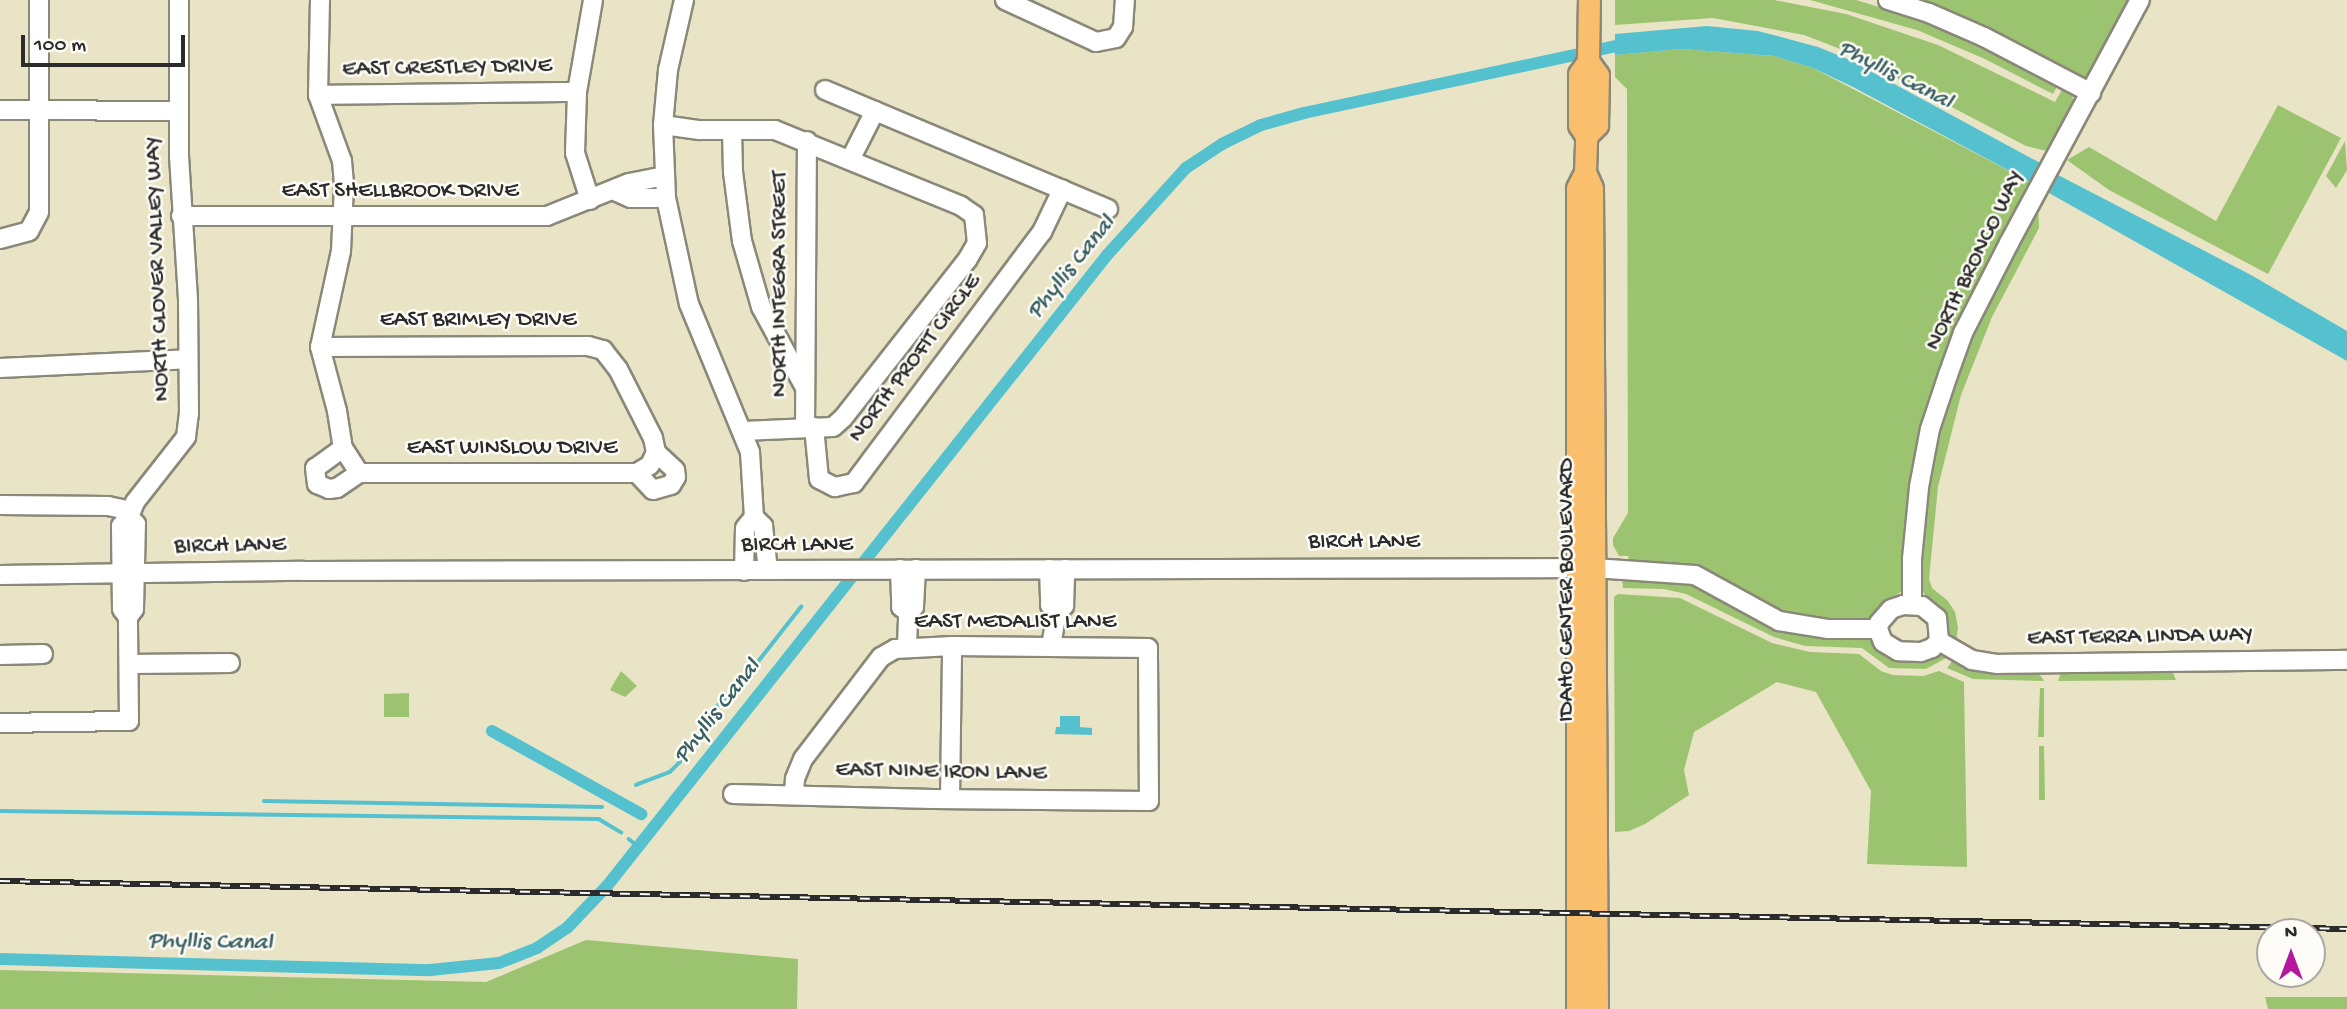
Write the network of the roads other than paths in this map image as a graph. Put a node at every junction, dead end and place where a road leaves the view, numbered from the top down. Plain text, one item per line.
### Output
1 (39, 0) edge
2 (179, 0) edge
3 (320, 0) edge
4 (593, 0) edge
5 (684, 0) edge
6 (1005, 0) edge
7 (1125, 0) edge
8 (1590, 0) edge
9 (1888, 0) edge
10 (2140, 0) edge
11 (825, 90) dead end
12 (577, 92) junction
13 (2091, 93) junction
14 (318, 95) junction
15 (0, 110) edge
16 (39, 110) junction
17 (179, 111) junction
18 (875, 111) junction
19 (663, 125) junction
20 (732, 131) junction
21 (807, 141) junction
22 (850, 160) junction
23 (664, 176) junction
24 (1062, 190) junction
25 (615, 191) junction
26 (666, 198) junction
27 (590, 200) junction
28 (1108, 209) dead end
29 (181, 216) junction
30 (343, 218) junction
31 (0, 239) edge
32 (320, 347) junction
33 (188, 359) junction
34 (0, 368) edge
35 (804, 386) junction
36 (809, 428) junction
37 (743, 431) junction
38 (343, 448) junction
39 (656, 452) junction
40 (359, 473) junction
41 (637, 473) junction
42 (0, 505) edge
43 (130, 514) junction
44 (754, 517) junction
45 (1585, 568) junction
46 (899, 569) junction
47 (1057, 569) junction
48 (768, 570) junction
49 (744, 571) junction
50 (128, 573) junction
51 (0, 575) edge
52 (1912, 605) junction
53 (1878, 629) junction
54 (1939, 641) junction
55 (952, 646) junction
56 (1051, 646) junction
57 (907, 647) junction
58 (43, 654) dead end
59 (0, 655) edge
60 (2347, 660) edge
61 (230, 663) dead end
62 (129, 664) junction
63 (0, 723) edge
64 (733, 794) dead end
65 (794, 795) junction
66 (950, 798) junction
67 (1149, 801) joint
68 (1577, 1009) edge
69 (1597, 1009) edge

1 - 16 street
2 - 17 street, NORTH CLOVER VALLEY WAY
3 - 14 street
4 - 12 street
5 - 19 street
6 - 7 street
8 - 45 main road, IDAHO CENTER BOULEVARD
9 - 13 street
10 - 13 street, NORTH BRONCO WAY
11 - 18 street
12 - 14 street, EAST CRESTLEY DRIVE
12 - 27 street
13 - 52 street, NORTH BRONCO WAY
14 - 30 street
15 - 16 street
16 - 17 street
16 - 31 street
17 - 29 street, NORTH CLOVER VALLEY WAY
18 - 22 street
18 - 24 street
19 - 20 street
19 - 23 street
20 - 21 street
20 - 35 street
21 - 22 street
21 - 35 street, NORTH INTEGRA STREET
22 - 36 street
23 - 25 street, EAST SHELLBROOK DRIVE
23 - 26 street
24 - 28 street
24 - 36 street, NORTH PROFIT CIRCLE
25 - 26 street
25 - 27 street, EAST SHELLBROOK DRIVE
26 - 37 street
27 - 30 street, EAST SHELLBROOK DRIVE
29 - 30 street, EAST SHELLBROOK DRIVE
29 - 33 street, NORTH CLOVER VALLEY WAY
30 - 32 street
32 - 38 street
32 - 39 street, EAST BRIMLEY DRIVE
33 - 34 street
33 - 43 street, NORTH CLOVER VALLEY WAY
35 - 36 street, NORTH INTEGRA STREET
36 - 37 street
37 - 44 street
38 - 40 street
38 - 40 street
39 - 41 street, EAST WINSLOW DRIVE
39 - 41 street, EAST BRIMLEY DRIVE
40 - 41 street, EAST WINSLOW DRIVE
42 - 43 street
43 - 50 street
44 - 48 street
44 - 49 street
45 - 47 street, BIRCH LANE
45 - 53 street
45 - 68 main road, IDAHO CENTER BOULEVARD
45 - 69 main road, IDAHO CENTER BOULEVARD
46 - 47 street, BIRCH LANE
46 - 48 street, BIRCH LANE
46 - 57 street
47 - 56 street
48 - 49 street, BIRCH LANE
49 - 50 street, BIRCH LANE
50 - 51 street, BIRCH LANE
50 - 62 street
52 - 53 street
52 - 54 street
53 - 54 street
54 - 60 street, EAST TERRA LINDA WAY
55 - 56 street, EAST MEDALIST LANE
55 - 57 street, EAST MEDALIST LANE
55 - 66 street
56 - 67 street, EAST MEDALIST LANE
57 - 65 street, EAST MEDALIST LANE
58 - 59 street
61 - 62 street
62 - 63 street
64 - 65 street, EAST NINE IRON LANE
65 - 66 street, EAST NINE IRON LANE
66 - 67 street, EAST NINE IRON LANE

